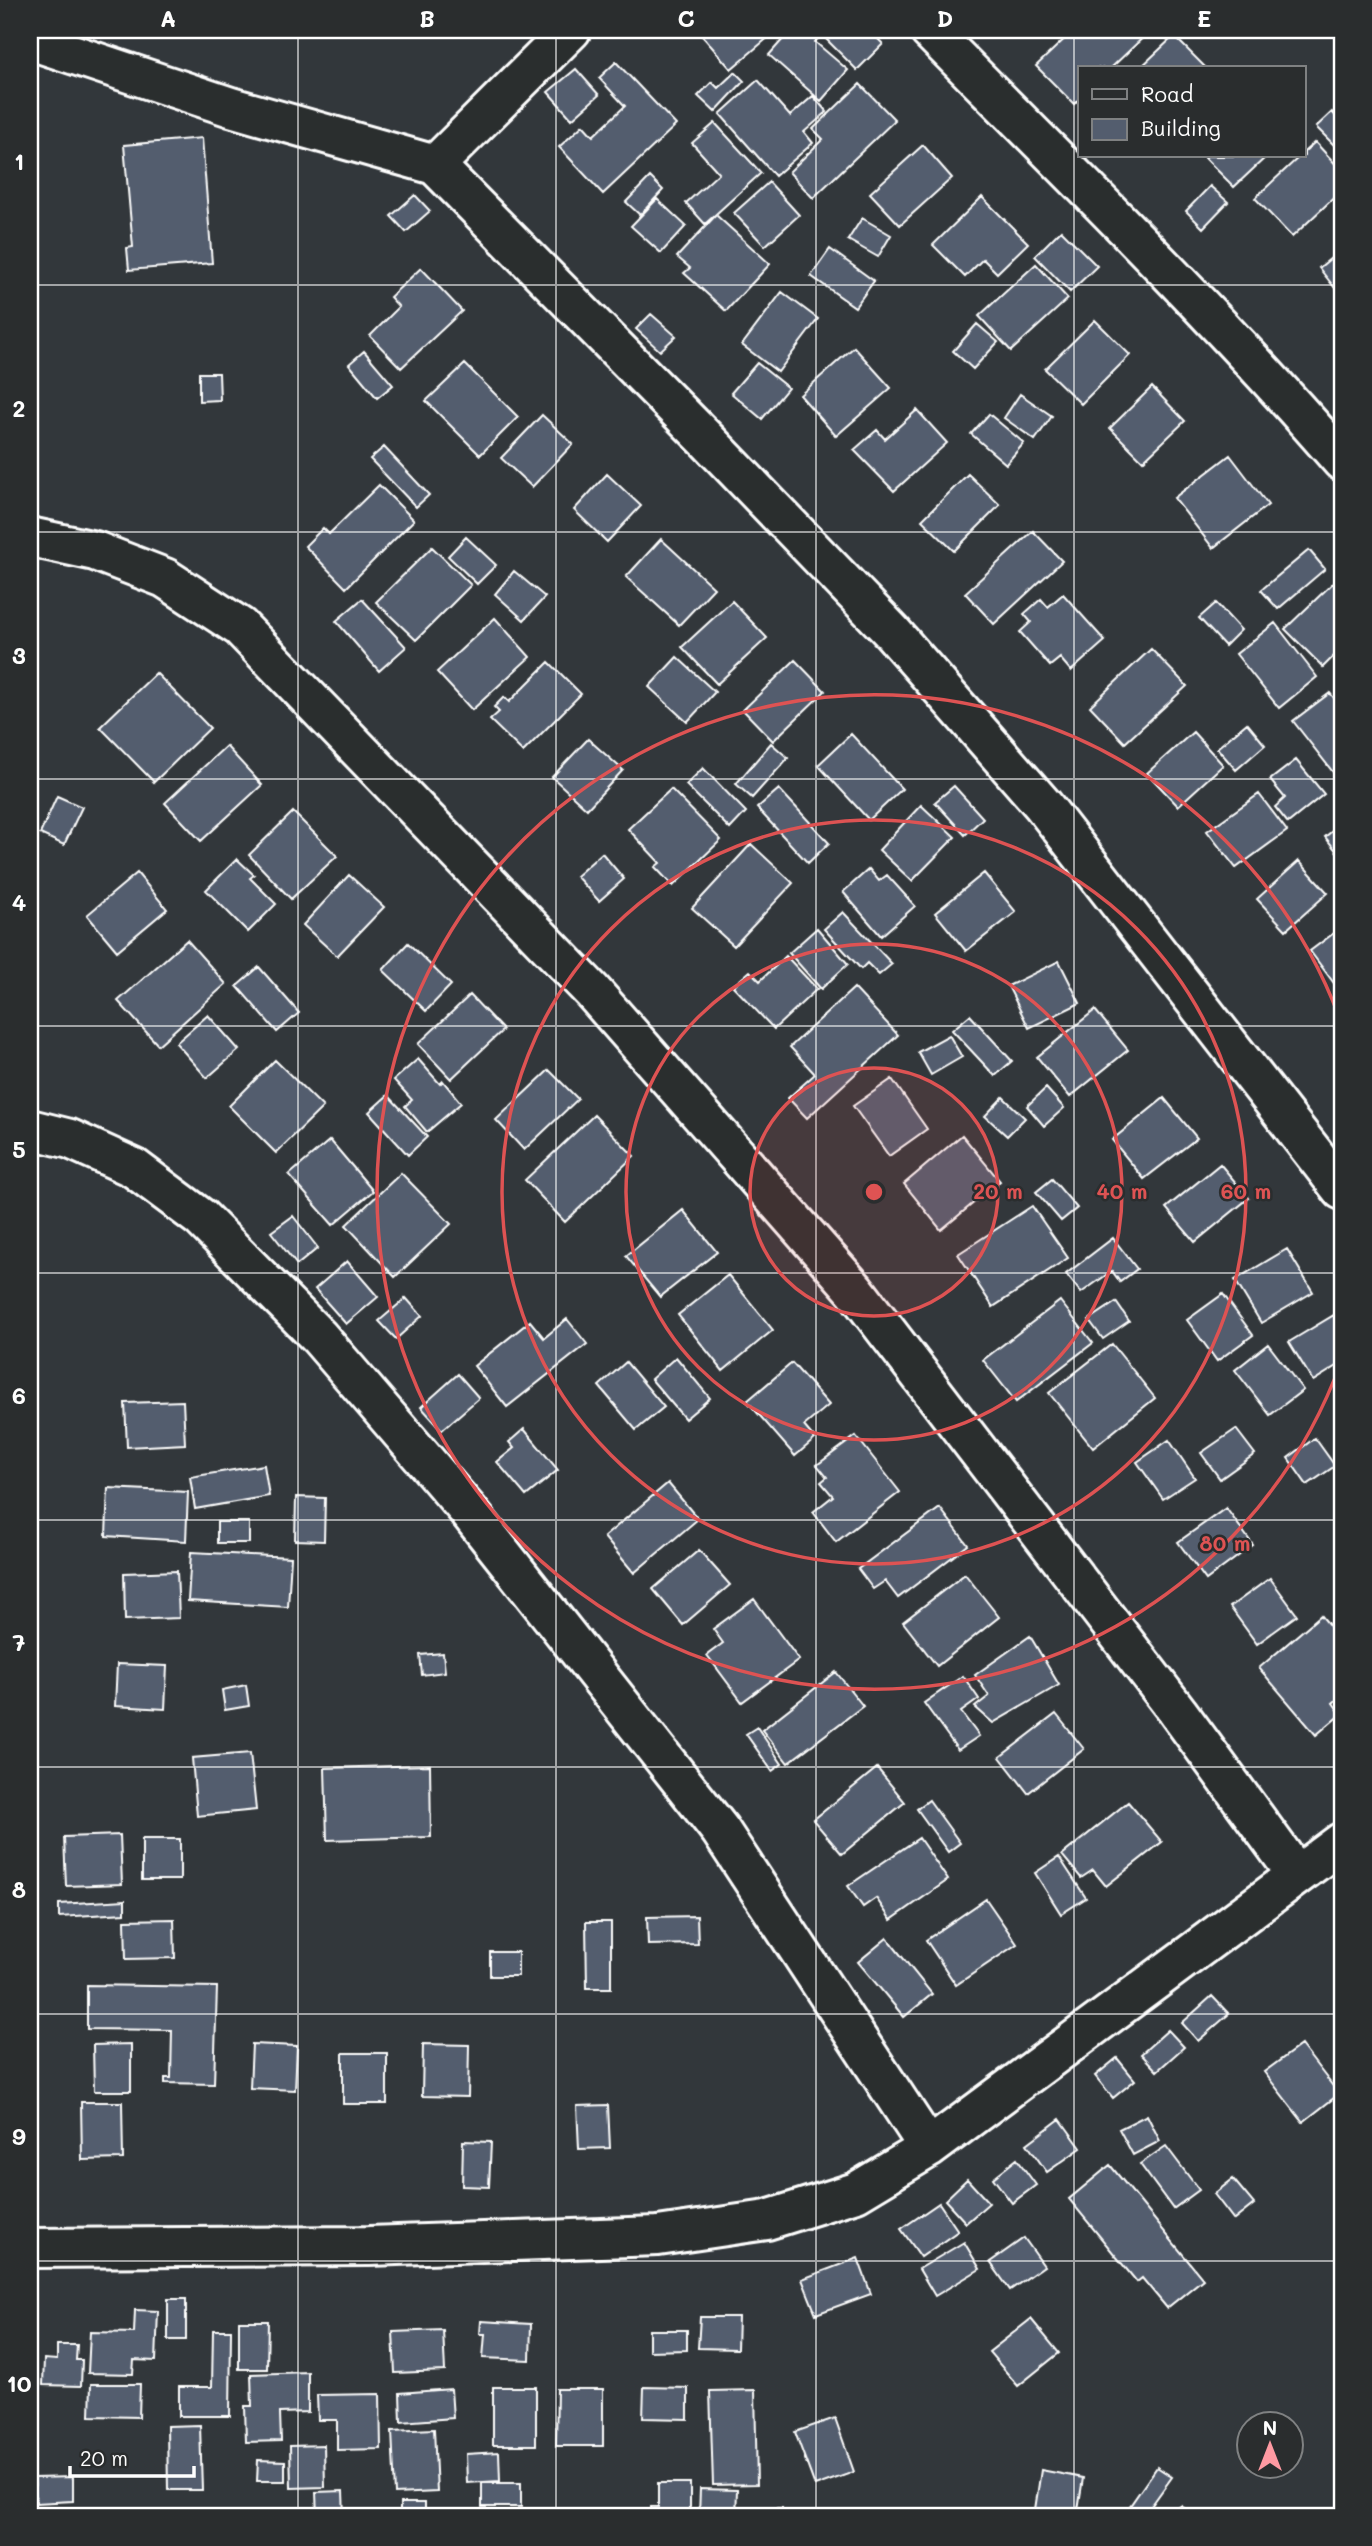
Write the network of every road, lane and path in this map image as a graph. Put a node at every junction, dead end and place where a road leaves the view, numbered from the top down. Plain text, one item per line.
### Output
1 (571, 30) edge
2 (929, 30) edge
3 (30, 40) edge
4 (435, 165) junction
5 (1342, 461) edge
6 (30, 537) edge
7 (30, 1129) edge
8 (1342, 1189) edge
9 (1342, 1842) edge
10 (1297, 1875) junction
11 (929, 2148) junction
12 (30, 2248) edge

1 - 4 street
2 - 5 street
3 - 4 street
4 - 8 street
6 - 10 street
7 - 11 street
9 - 10 street
10 - 11 street
11 - 12 street

